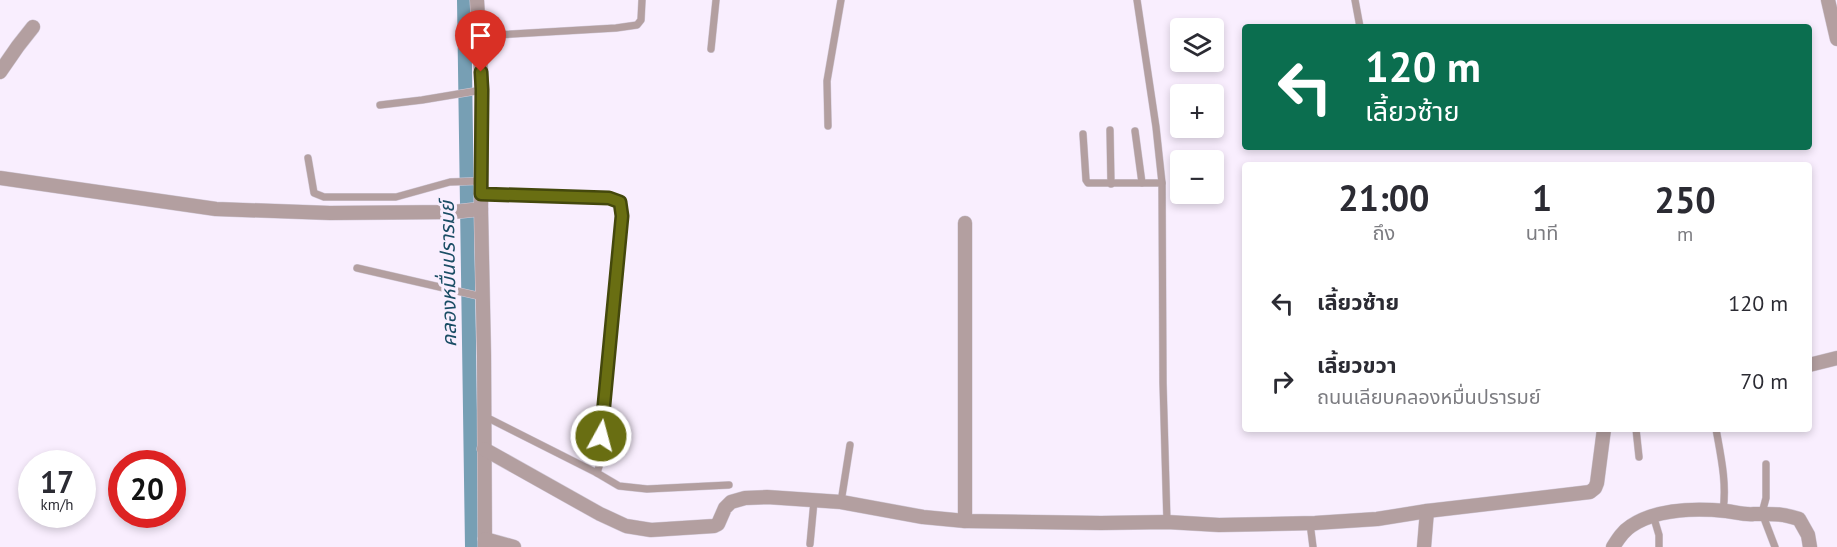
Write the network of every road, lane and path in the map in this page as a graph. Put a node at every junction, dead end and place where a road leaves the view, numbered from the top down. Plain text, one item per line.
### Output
1 (477, 0) edge
2 (642, 0) edge
3 (716, 0) edge
4 (841, 0) edge
5 (1137, 0) edge
6 (1355, 0) edge
7 (1828, 0) edge
8 (1359, 24) edge
9 (33, 27) dead end
10 (478, 36) junction
11 (1837, 39) edge
12 (711, 49) dead end
13 (0, 72) edge
14 (482, 90) junction
15 (380, 105) dead end
16 (828, 126) dead end
17 (1110, 130) dead end
18 (1135, 131) dead end
19 (1083, 134) dead end
20 (308, 158) dead end
21 (0, 178) edge
22 (1142, 183) junction
23 (1162, 183) junction
24 (1111, 184) junction
25 (481, 187) junction
26 (481, 209) junction
27 (965, 224) dead end
28 (357, 268) dead end
29 (483, 297) junction
30 (1837, 358) edge
31 (1812, 363) edge
32 (484, 416) junction
33 (1604, 432) edge
34 (1636, 432) edge
35 (1717, 432) edge
36 (850, 445) dead end
37 (484, 449) junction
38 (1639, 457) dead end
39 (1766, 464) dead end
40 (597, 474) junction
41 (729, 485) dead end
42 (814, 501) junction
43 (841, 502) junction
44 (1427, 511) junction
45 (1723, 511) junction
46 (1762, 513) junction
47 (1653, 515) junction
48 (965, 521) junction
49 (1167, 522) junction
50 (1310, 523) junction
51 (485, 543) edge
52 (810, 544) dead end
53 (514, 547) edge
54 (1313, 547) edge
55 (1424, 547) edge
56 (1613, 547) edge
57 (1659, 547) edge
58 (1775, 547) edge
59 (1810, 547) edge

1 - 10 street
2 - 10 lane
3 - 12 lane
4 - 16 lane
5 - 23 lane
6 - 8 lane
7 - 11 street
9 - 13 street
10 - 14 street
14 - 15 lane
14 - 25 street
17 - 24 lane
18 - 22 lane
19 - 24 lane
20 - 25 lane
21 - 26 street
22 - 23 lane
22 - 24 lane
23 - 49 lane
25 - 26 street
25 - 40 lane
26 - 29 street
27 - 48 street
28 - 29 lane
29 - 32 street
30 - 31 street
32 - 37 street
32 - 40 lane
33 - 44 street
34 - 38 lane
35 - 45 lane
36 - 43 lane
37 - 42 street
37 - 51 street
39 - 46 lane
40 - 41 lane
42 - 43 street
42 - 52 lane
43 - 48 street
44 - 50 street
44 - 55 street
45 - 46 street
45 - 47 street
46 - 58 lane
46 - 59 street
47 - 56 street
47 - 57 lane
48 - 49 street
49 - 50 street
50 - 54 lane
51 - 53 street

